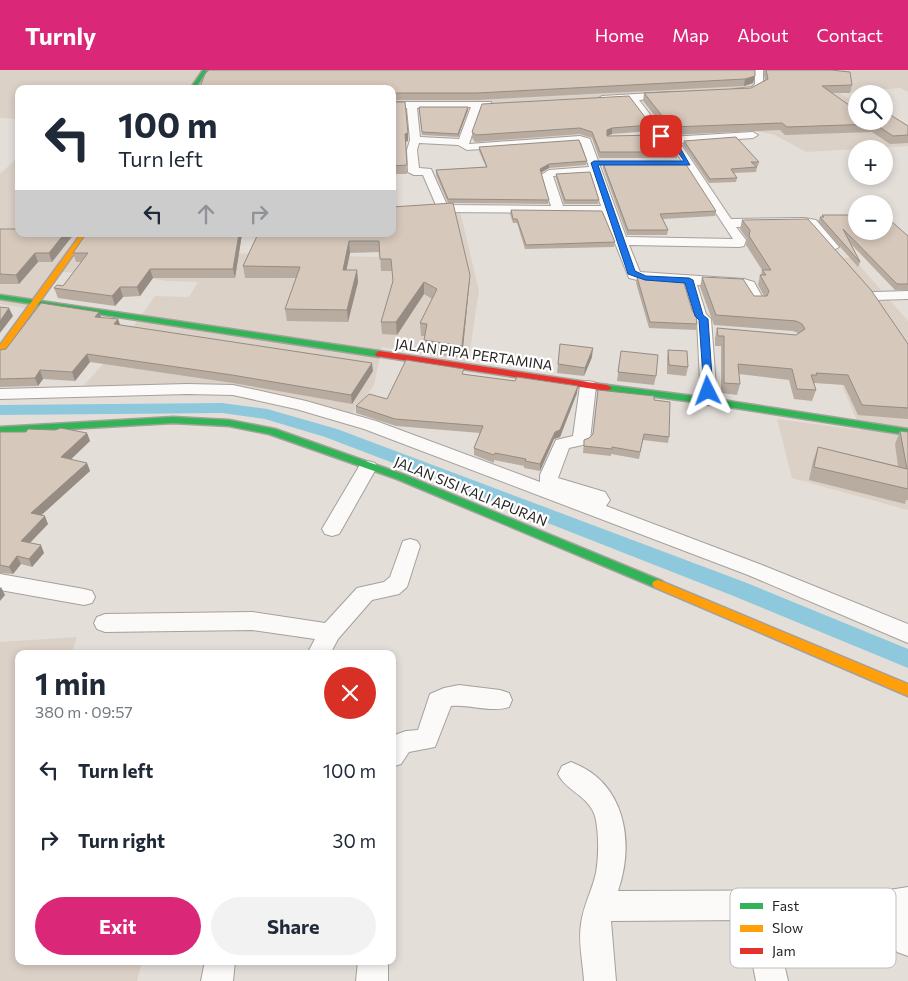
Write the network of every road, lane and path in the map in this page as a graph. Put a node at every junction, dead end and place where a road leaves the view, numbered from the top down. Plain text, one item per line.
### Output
1 (205, 70) edge
2 (759, 70) edge
3 (195, 85) edge
4 (726, 92) edge
5 (679, 94) edge
6 (632, 97) junction
7 (594, 99) edge
8 (502, 103) edge
9 (396, 104) edge
10 (412, 104) junction
11 (478, 105) junction
12 (753, 135) edge
13 (415, 140) junction
14 (673, 140) junction
15 (463, 142) junction
16 (598, 165) junction
17 (443, 209) junction
18 (608, 209) junction
19 (426, 210) edge
20 (558, 210) junction
21 (726, 223) junction
22 (82, 237) edge
23 (621, 241) junction
24 (839, 256) edge
25 (689, 280) junction
26 (862, 283) edge
27 (908, 295) edge
28 (874, 296) junction
29 (0, 297) edge
30 (35, 302) junction
31 (758, 302) edge
32 (885, 312) edge
33 (705, 330) junction
34 (722, 332) edge
35 (0, 351) edge
36 (588, 386) junction
37 (0, 394) edge
38 (709, 401) junction
39 (0, 430) edge
40 (908, 432) edge
41 (368, 467) junction
42 (594, 509) junction
43 (332, 529) dead end
44 (410, 546) dead end
45 (0, 582) edge
46 (84, 597) dead end
47 (105, 623) dead end
48 (330, 633) junction
49 (908, 634) edge
50 (320, 650) edge
51 (908, 690) edge
52 (500, 700) dead end
53 (396, 748) edge
54 (571, 774) dead end
55 (898, 904) edge
56 (730, 905) edge
57 (598, 906) junction
58 (908, 941) edge
59 (219, 965) edge
60 (373, 965) edge
61 (769, 968) edge
62 (217, 981) edge
63 (372, 981) edge
64 (600, 981) edge
65 (772, 981) edge

1 - 3 street
2 - 4 street
5 - 6 street
6 - 7 street
6 - 14 street
8 - 11 street
9 - 10 street
10 - 11 street
10 - 13 street
11 - 15 street
12 - 14 street
13 - 15 street
13 - 17 street
14 - 21 street
15 - 16 street
16 - 18 street
16 - 20 street
17 - 19 street
17 - 20 street
18 - 20 street
18 - 23 street
21 - 23 street
21 - 24 street
22 - 30 street
23 - 25 street
25 - 31 street
25 - 33 street
26 - 28 street
27 - 28 street
28 - 32 street
29 - 30 street, JALAN PIPA PERTAMINA
30 - 35 street
30 - 36 street, JALAN PIPA PERTAMINA
33 - 34 street
33 - 38 street
36 - 38 street, JALAN PIPA PERTAMINA
36 - 42 street
37 - 42 street
38 - 40 street, JALAN PIPA PERTAMINA
39 - 41 street, JALAN SISI KALI APURAN
41 - 43 street
41 - 51 street, JALAN SISI KALI APURAN
42 - 49 street
44 - 48 street
45 - 46 street
47 - 48 street
48 - 50 street
52 - 53 street
54 - 57 street
55 - 58 street
56 - 57 street
57 - 64 street
59 - 62 street
60 - 63 street
61 - 65 street

